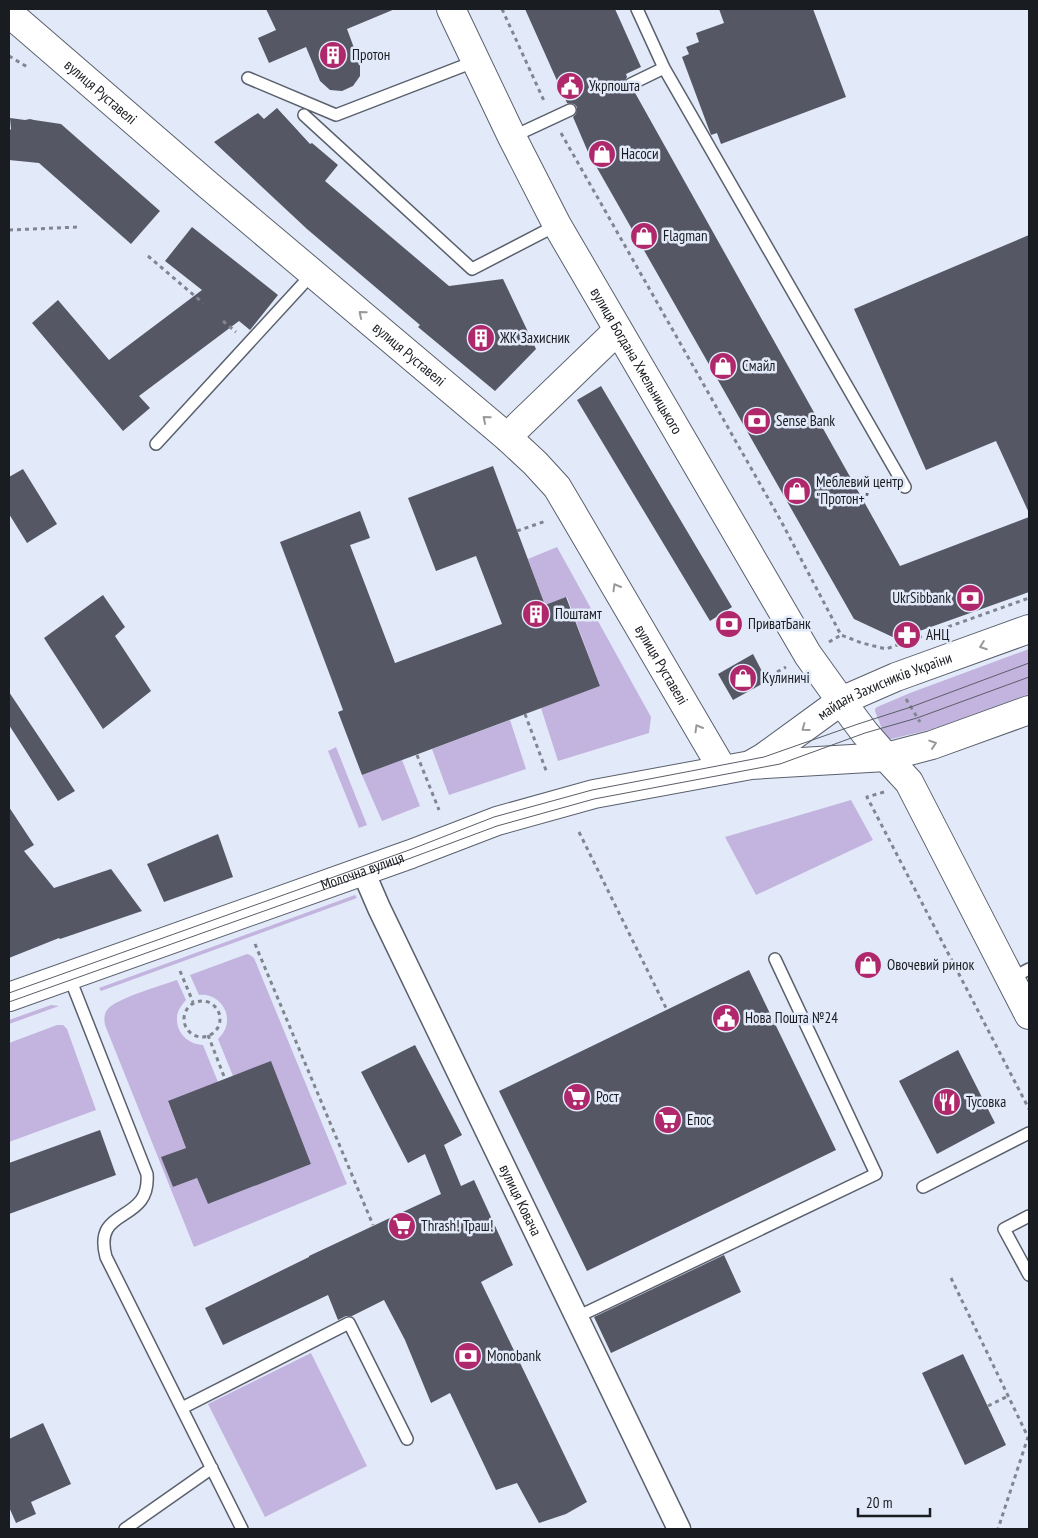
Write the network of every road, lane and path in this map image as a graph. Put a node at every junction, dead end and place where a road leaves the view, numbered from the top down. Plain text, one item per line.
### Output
1 (451, 9) edge
2 (502, 9) edge
3 (637, 9) edge
4 (9, 15) edge
5 (476, 61) junction
6 (664, 68) junction
7 (248, 78) dead end
8 (631, 84) dead end
9 (570, 110) dead end
10 (304, 115) dead end
11 (552, 118) junction
12 (512, 137) junction
13 (557, 225) junction
14 (78, 227) dead end
15 (9, 230) edge
16 (148, 256) dead end
17 (314, 274) junction
18 (203, 303) dead end
19 (618, 330) junction
20 (507, 437) junction
21 (156, 444) dead end
22 (905, 486) dead end
23 (547, 520) dead end
24 (517, 531) dead end
25 (1029, 598) edge
26 (1029, 629) edge
27 (841, 635) junction
28 (828, 643) dead end
29 (904, 696) dead end
30 (841, 701) junction
31 (1029, 710) edge
32 (525, 714) dead end
33 (921, 724) dead end
34 (417, 755) dead end
35 (886, 757) junction
36 (751, 765) junction
37 (723, 770) junction
38 (547, 773) dead end
39 (886, 792) dead end
40 (438, 810) dead end
41 (579, 832) dead end
42 (363, 871) junction
43 (255, 944) dead end
44 (775, 959) dead end
45 (180, 971) dead end
46 (1020, 974) edge
47 (69, 976) junction
48 (9, 997) edge
49 (193, 1002) junction
50 (667, 1010) dead end
51 (1029, 1015) edge
52 (208, 1036) junction
53 (225, 1079) dead end
54 (1029, 1109) edge
55 (1029, 1133) edge
56 (923, 1187) dead end
57 (1029, 1216) edge
58 (373, 1226) dead end
59 (1029, 1275) edge
60 (951, 1278) dead end
61 (577, 1317) junction
62 (1008, 1396) junction
63 (988, 1406) dead end
64 (182, 1408) junction
65 (407, 1439) dead end
66 (212, 1468) junction
67 (125, 1529) edge
68 (242, 1529) edge
69 (680, 1529) edge
70 (998, 1529) edge

1 - 5 main road, вулиця Богдана Хмельницького
2 - 11 path
3 - 6 lane
4 - 17 main road, вулиця Руставелі
5 - 7 lane
5 - 12 main road, вулиця Богдана Хмельницького
6 - 8 lane
6 - 22 lane
9 - 11 lane
10 - 13 lane
11 - 12 lane
11 - 27 path
12 - 13 main road, вулиця Богдана Хмельницького
13 - 19 main road, вулиця Богдана Хмельницького
14 - 15 path
16 - 18 path
20 -> 17 main road, вулиця Руставелі
17 - 21 lane
19 - 20 main road
19 - 30 main road, вулиця Богдана Хмельницького
37 -> 20 main road, вулиця Руставелі
23 - 24 path
25 - 27 path
26 -> 30 main road, майдан Захисників України
27 - 28 path
29 - 33 path
30 - 35 main road, вулиця Богдана Хмельницького
30 -> 36 main road, майдан Захисників України
35 -> 31 main road, майдан Захисників України
32 - 38 path
34 - 40 path
35 - 36 main road, майдан Захисників України
35 - 46 main road
36 - 37 main road, майдан Захисників України
37 - 42 main road, Молочна вулиця
39 - 54 path
41 - 50 path
42 - 47 main road, Молочна вулиця
42 - 61 street, вулиця Ковача
43 - 58 path
44 - 61 lane
45 - 49 path
46 - 51 main road
47 - 48 main road, Молочна вулиця
47 - 64 lane
49 - 52 path
49 - 52 path
52 - 53 path
55 - 56 lane
57 - 59 lane
60 - 62 path
61 - 69 street, вулиця Ковача
62 - 63 path
62 - 70 path
64 - 65 lane
64 - 66 lane
66 - 67 lane
66 - 68 lane

